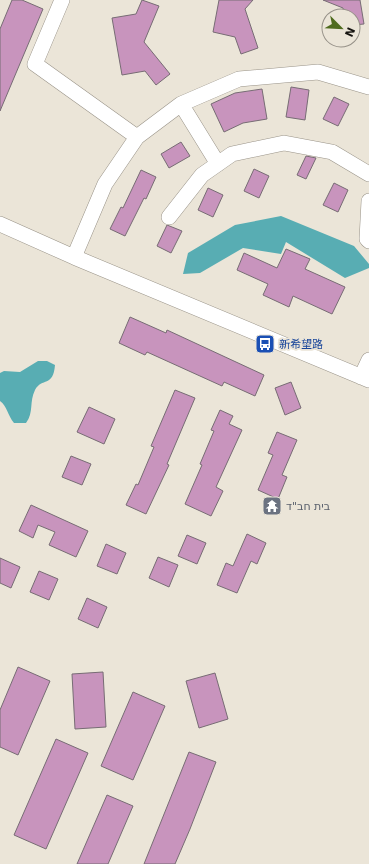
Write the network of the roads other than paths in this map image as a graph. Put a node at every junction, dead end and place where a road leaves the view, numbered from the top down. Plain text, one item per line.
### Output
1 (62, 0) edge
2 (369, 87) edge
3 (181, 104) junction
4 (137, 137) junction
5 (218, 164) junction
6 (369, 174) edge
7 (369, 201) edge
8 (169, 217) dead end
9 (0, 224) edge
10 (369, 241) edge
11 (74, 257) junction
12 (369, 360) edge
13 (365, 378) edge

1 - 4 street
2 - 3 street
3 - 4 street
3 - 5 street
4 - 11 street
5 - 6 street
5 - 8 street
7 - 10 street
9 - 11 street
11 - 13 street
12 - 13 street

